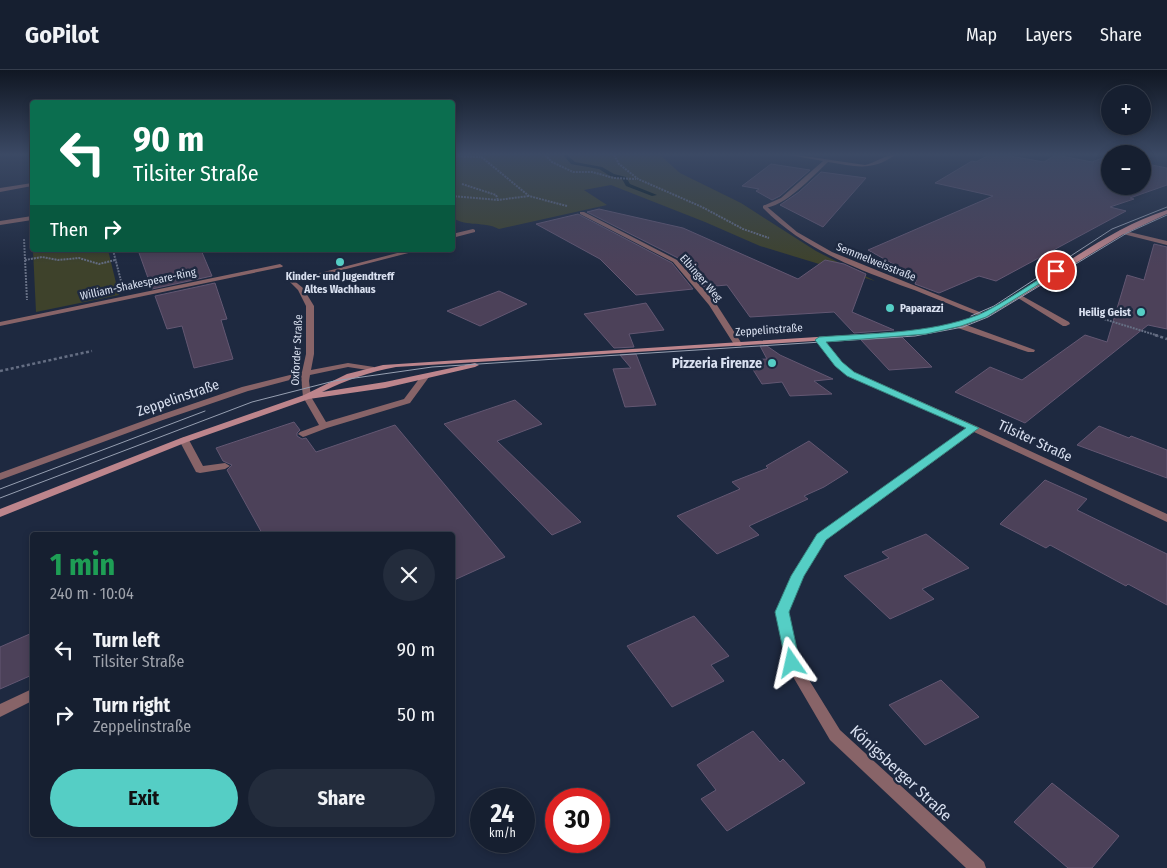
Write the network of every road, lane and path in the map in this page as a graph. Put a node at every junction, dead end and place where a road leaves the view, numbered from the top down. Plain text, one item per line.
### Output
1 (487, 192) edge
2 (525, 192) edge
3 (668, 192) edge
4 (791, 192) edge
5 (455, 196) edge
6 (530, 196) junction
7 (498, 200) junction
8 (1167, 212) edge
9 (582, 213) joint
10 (30, 218) edge
11 (2, 223) edge
12 (473, 231) dead end
13 (1120, 232) junction
14 (455, 235) edge
15 (776, 240) dead end
16 (1167, 243) edge
17 (114, 252) edge
18 (409, 252) edge
19 (25, 260) junction
20 (116, 260) junction
21 (280, 266) dead end
22 (1017, 295) junction
23 (126, 298) junction
24 (1083, 313) dead end
25 (983, 315) junction
26 (28, 318) junction
27 (0, 324) edge
28 (1066, 324) dead end
29 (958, 325) junction
30 (819, 340) junction
31 (1167, 340) edge
32 (738, 344) junction
33 (1031, 350) dead end
34 (92, 351) dead end
35 (493, 360) junction
36 (371, 369) junction
37 (0, 371) edge
38 (305, 374) junction
39 (425, 376) junction
40 (307, 396) junction
41 (324, 426) junction
42 (973, 428) junction
43 (303, 434) dead end
44 (184, 440) junction
45 (225, 466) dead end
46 (0, 477) edge
47 (0, 514) edge
48 (1167, 518) edge
49 (30, 696) edge
50 (0, 711) edge
51 (978, 868) edge

1 - 7 path
2 - 6 path
3 - 15 path
4 - 25 street, Semmelweisstraße
5 - 7 path
6 - 7 path
6 - 9 path
8 - 13 main road, Zeppelinstraße
9 - 32 street, Elbinger Weg
10 - 11 street
11 - 19 path
12 - 14 street
13 - 16 street
13 - 22 main road, Zeppelinstraße
17 - 20 path
18 - 38 street, Oxforder Straße
19 - 20 path
19 - 26 path
20 - 23 path
21 - 23 street, William-Shakespeare-Ring
22 - 25 main road, Zeppelinstraße
22 - 28 street
23 - 26 street, William-Shakespeare-Ring
24 - 31 path
25 - 29 main road, Zeppelinstraße
26 - 27 street, William-Shakespeare-Ring
29 - 30 main road, Zeppelinstraße
29 - 33 street
30 - 32 main road, Zeppelinstraße
30 - 42 street, Tilsiter Straße
32 - 35 main road, Zeppelinstraße
34 - 37 path
35 - 36 main road, Zeppelinstraße
35 - 39 main road, Zeppelinstraße
36 - 38 street, Zeppelinstraße
36 - 40 main road, Zeppelinstraße
38 - 40 street, Oxforder Straße
38 - 46 street, Zeppelinstraße
39 - 40 main road, Zeppelinstraße
39 - 41 street
40 - 41 street
40 - 44 main road, Zeppelinstraße
41 - 43 street
42 - 48 street, Tilsiter Straße
42 - 51 street, Königsberger Straße
44 - 45 street
44 - 47 main road, Zeppelinstraße
49 - 50 street

